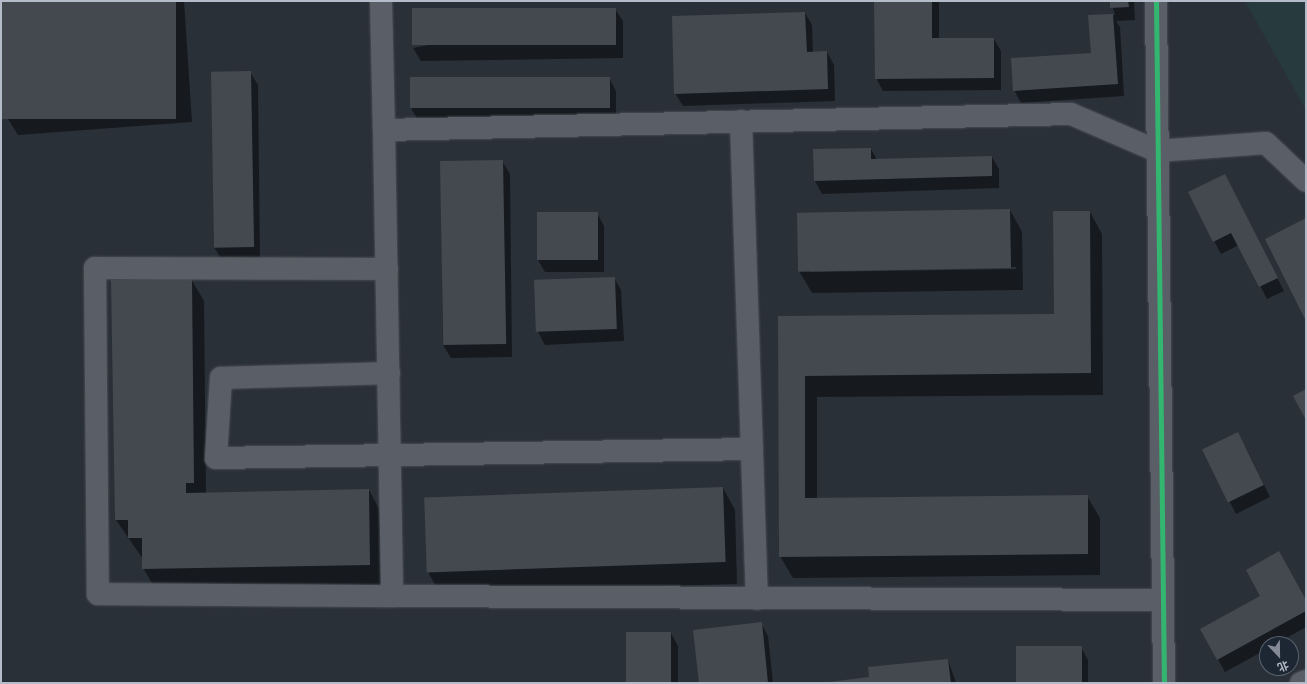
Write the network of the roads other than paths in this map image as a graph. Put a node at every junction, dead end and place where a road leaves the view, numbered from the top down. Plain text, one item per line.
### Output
1 (381, 1) edge
2 (1156, 1) edge
3 (741, 121) junction
4 (384, 130) junction
5 (1158, 151) junction
6 (1306, 182) edge
7 (387, 269) junction
8 (389, 373) junction
9 (752, 449) junction
10 (390, 455) junction
11 (392, 596) junction
12 (756, 599) junction
13 (1162, 600) junction
14 (1306, 680) edge
15 (1164, 683) edge
16 (1301, 683) edge

1 - 4 street
2 - 5 street
3 - 4 street
3 - 5 street
3 - 9 street
4 - 7 street
5 - 6 street
5 - 13 street
7 - 8 street
7 - 11 street
8 - 10 street
8 - 10 street
9 - 10 street
9 - 12 street
10 - 11 street
11 - 12 street
12 - 13 street
13 - 15 street
14 - 16 street

